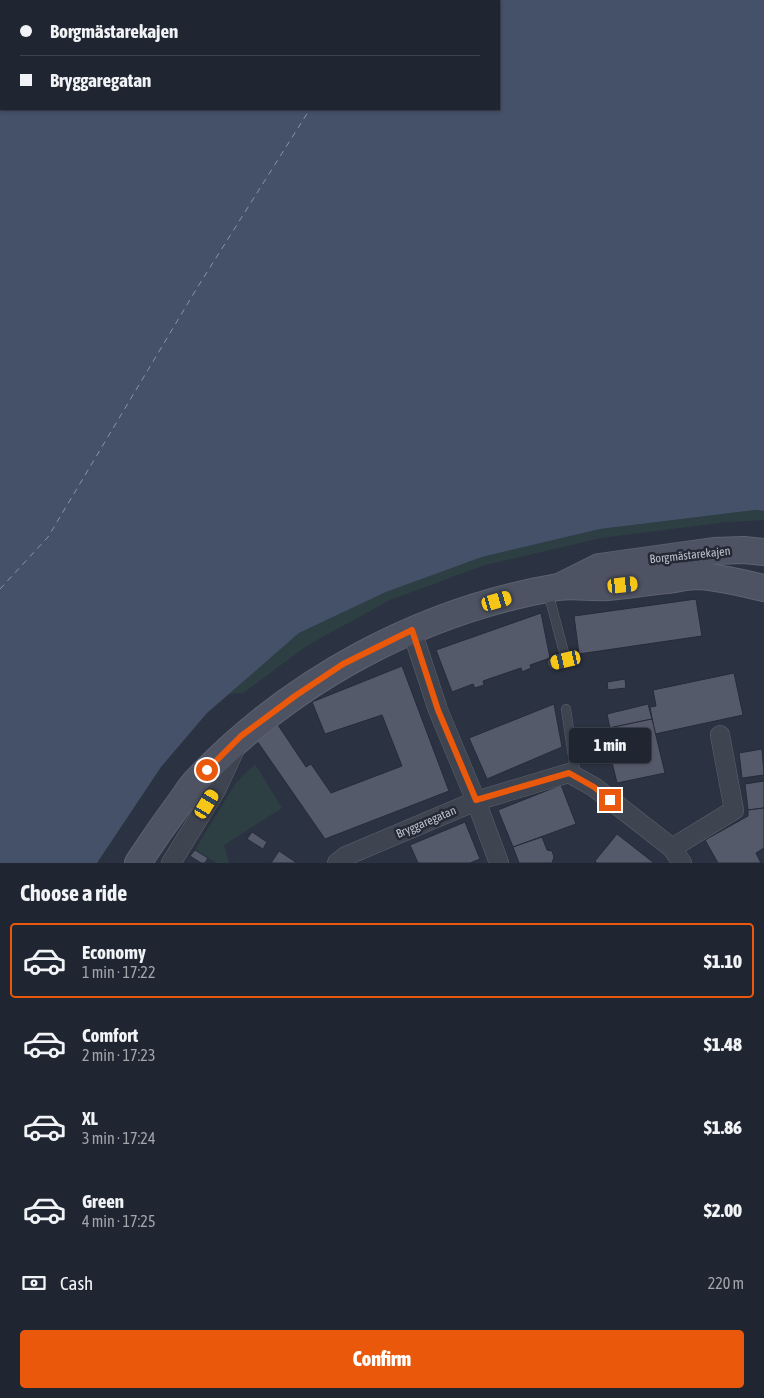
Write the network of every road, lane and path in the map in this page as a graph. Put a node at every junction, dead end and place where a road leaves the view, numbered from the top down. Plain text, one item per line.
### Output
1 (764, 552) edge
2 (554, 588) junction
3 (764, 588) edge
4 (412, 630) junction
5 (553, 663) dead end
6 (566, 709) dead end
7 (720, 735) dead end
8 (241, 736) junction
9 (576, 777) junction
10 (476, 800) junction
11 (677, 856) edge
12 (138, 863) edge
13 (171, 863) edge
14 (337, 863) edge
15 (499, 863) edge

1 - 2 main road, Borgmästarekajen
2 - 3 main road, Borgmästarekajen
2 - 4 main road, Borgmästarekajen
2 - 5 lane
4 - 8 main road, Borgmästarekajen
4 - 10 street
6 - 9 lane
7 - 11 street
8 - 12 main road, Borgmästarekajen
8 - 13 street, Borgmästarekajen
9 - 10 street, Bryggaregatan
9 - 11 street
10 - 14 street, Bryggaregatan
10 - 15 street

